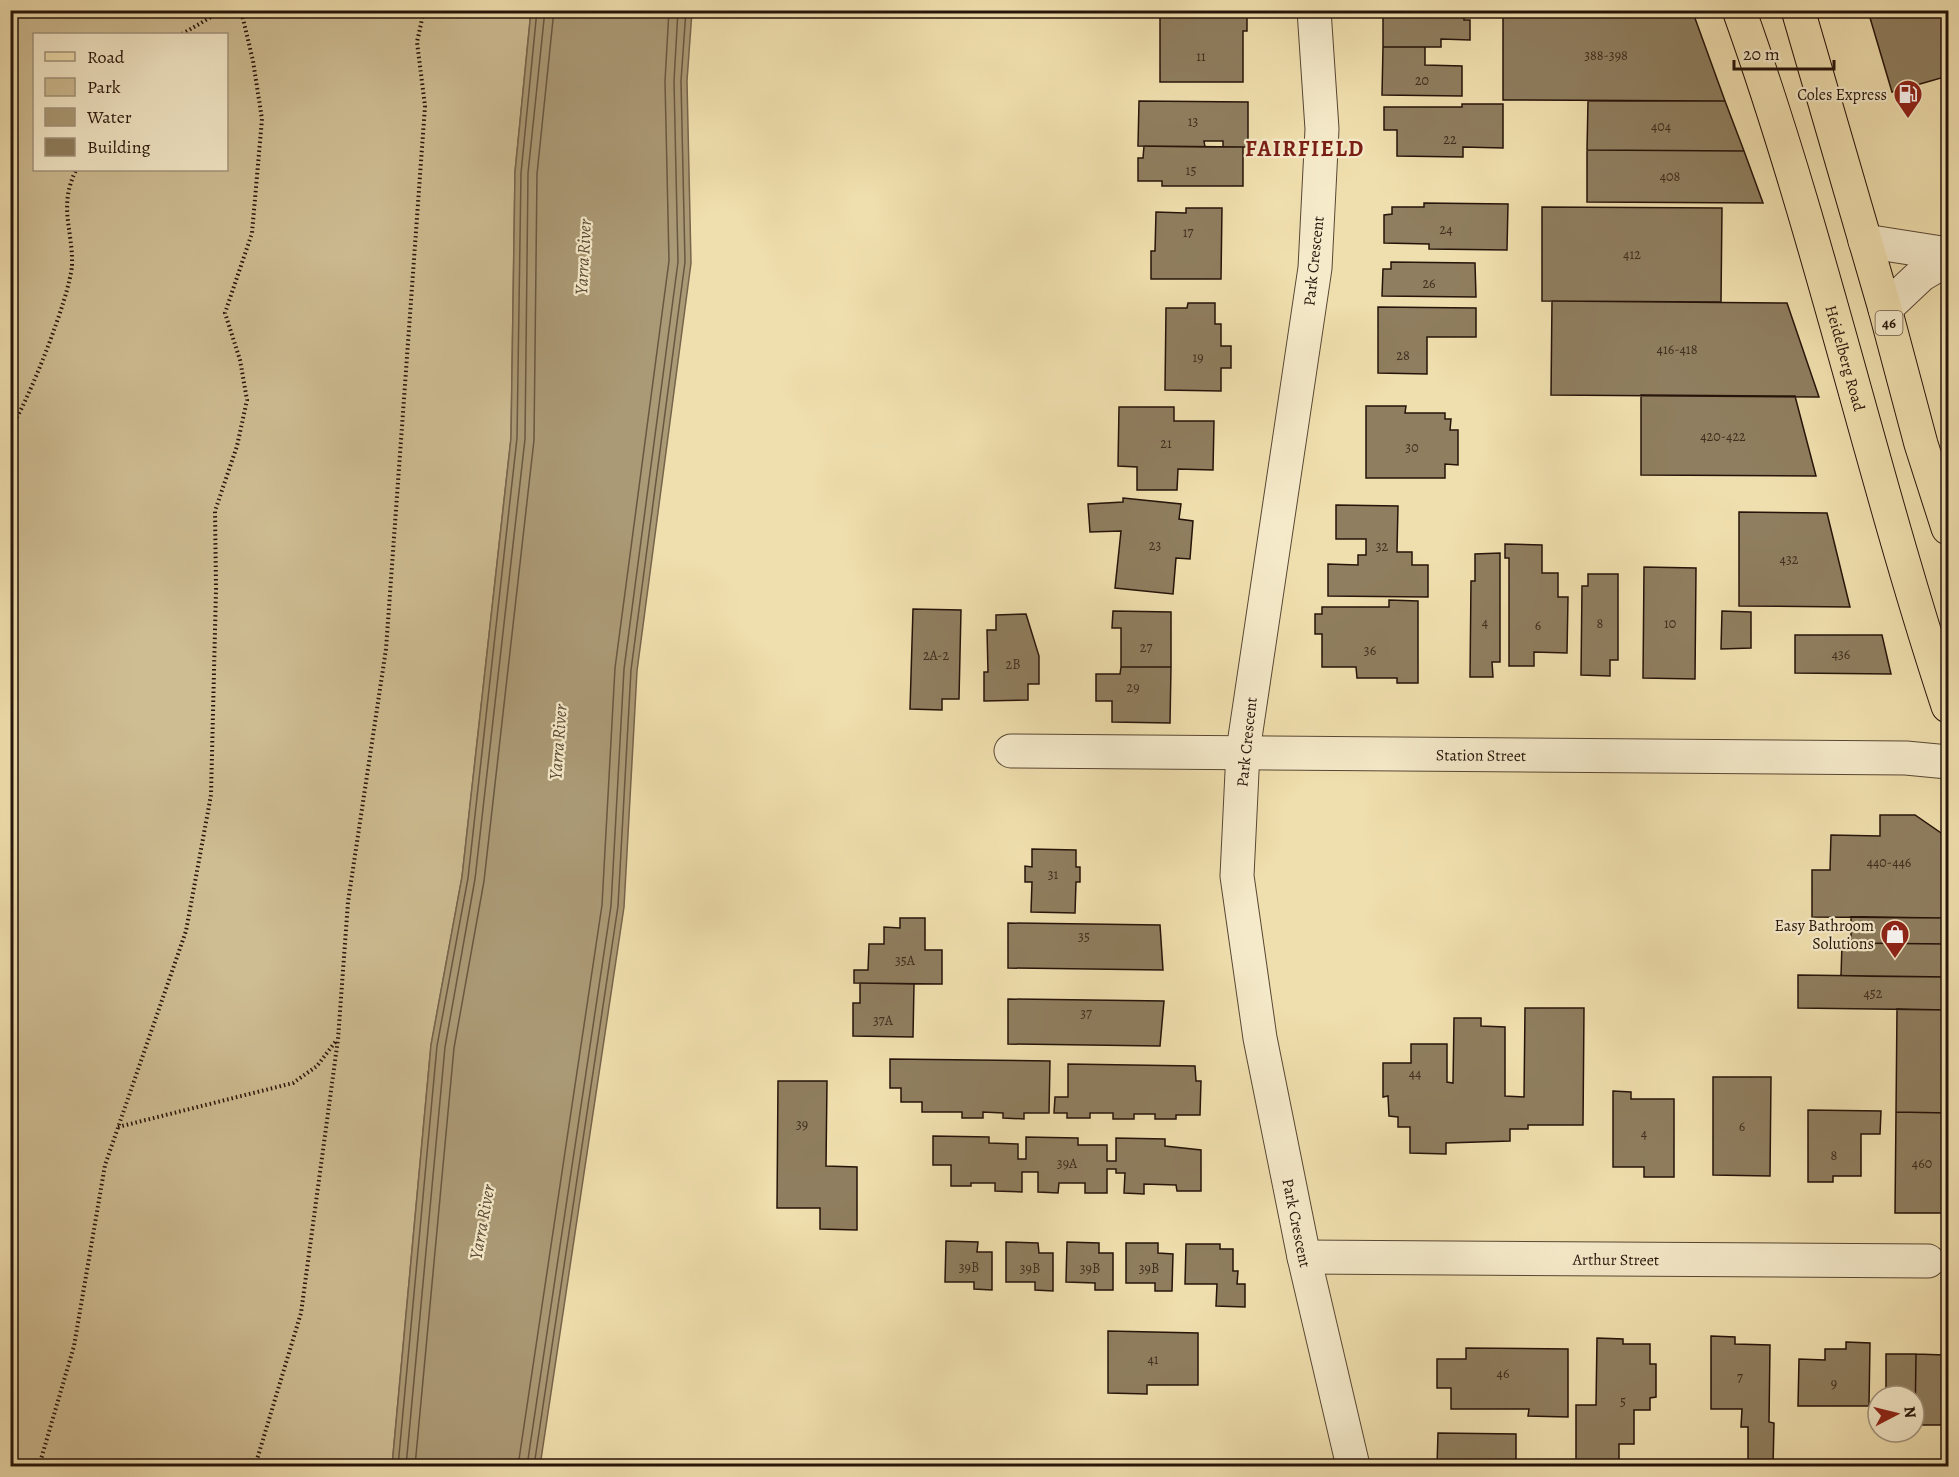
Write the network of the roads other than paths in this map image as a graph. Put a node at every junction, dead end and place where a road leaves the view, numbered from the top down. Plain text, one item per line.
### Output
1 (1314, 10) edge
2 (1739, 10) edge
3 (1798, 10) edge
4 (1865, 241) junction
5 (1948, 254) edge
6 (1948, 259) edge
7 (1885, 309) junction
8 (1948, 528) edge
9 (1948, 706) edge
10 (1011, 751) dead end
11 (1243, 751) junction
12 (1948, 762) edge
13 (1304, 1257) junction
14 (1938, 1262) edge
15 (1353, 1467) edge

1 - 11 street, Park Crescent
2 - 9 main road, Heidelberg Road
3 - 4 main road, 46
4 - 5 street
4 - 7 main road, 46
6 - 7 street
7 - 8 main road, 46
10 - 11 street, Station Street
11 - 12 street, Station Street
11 - 13 street, Park Crescent
13 - 14 street, Arthur Street
13 - 15 street, Park Crescent

